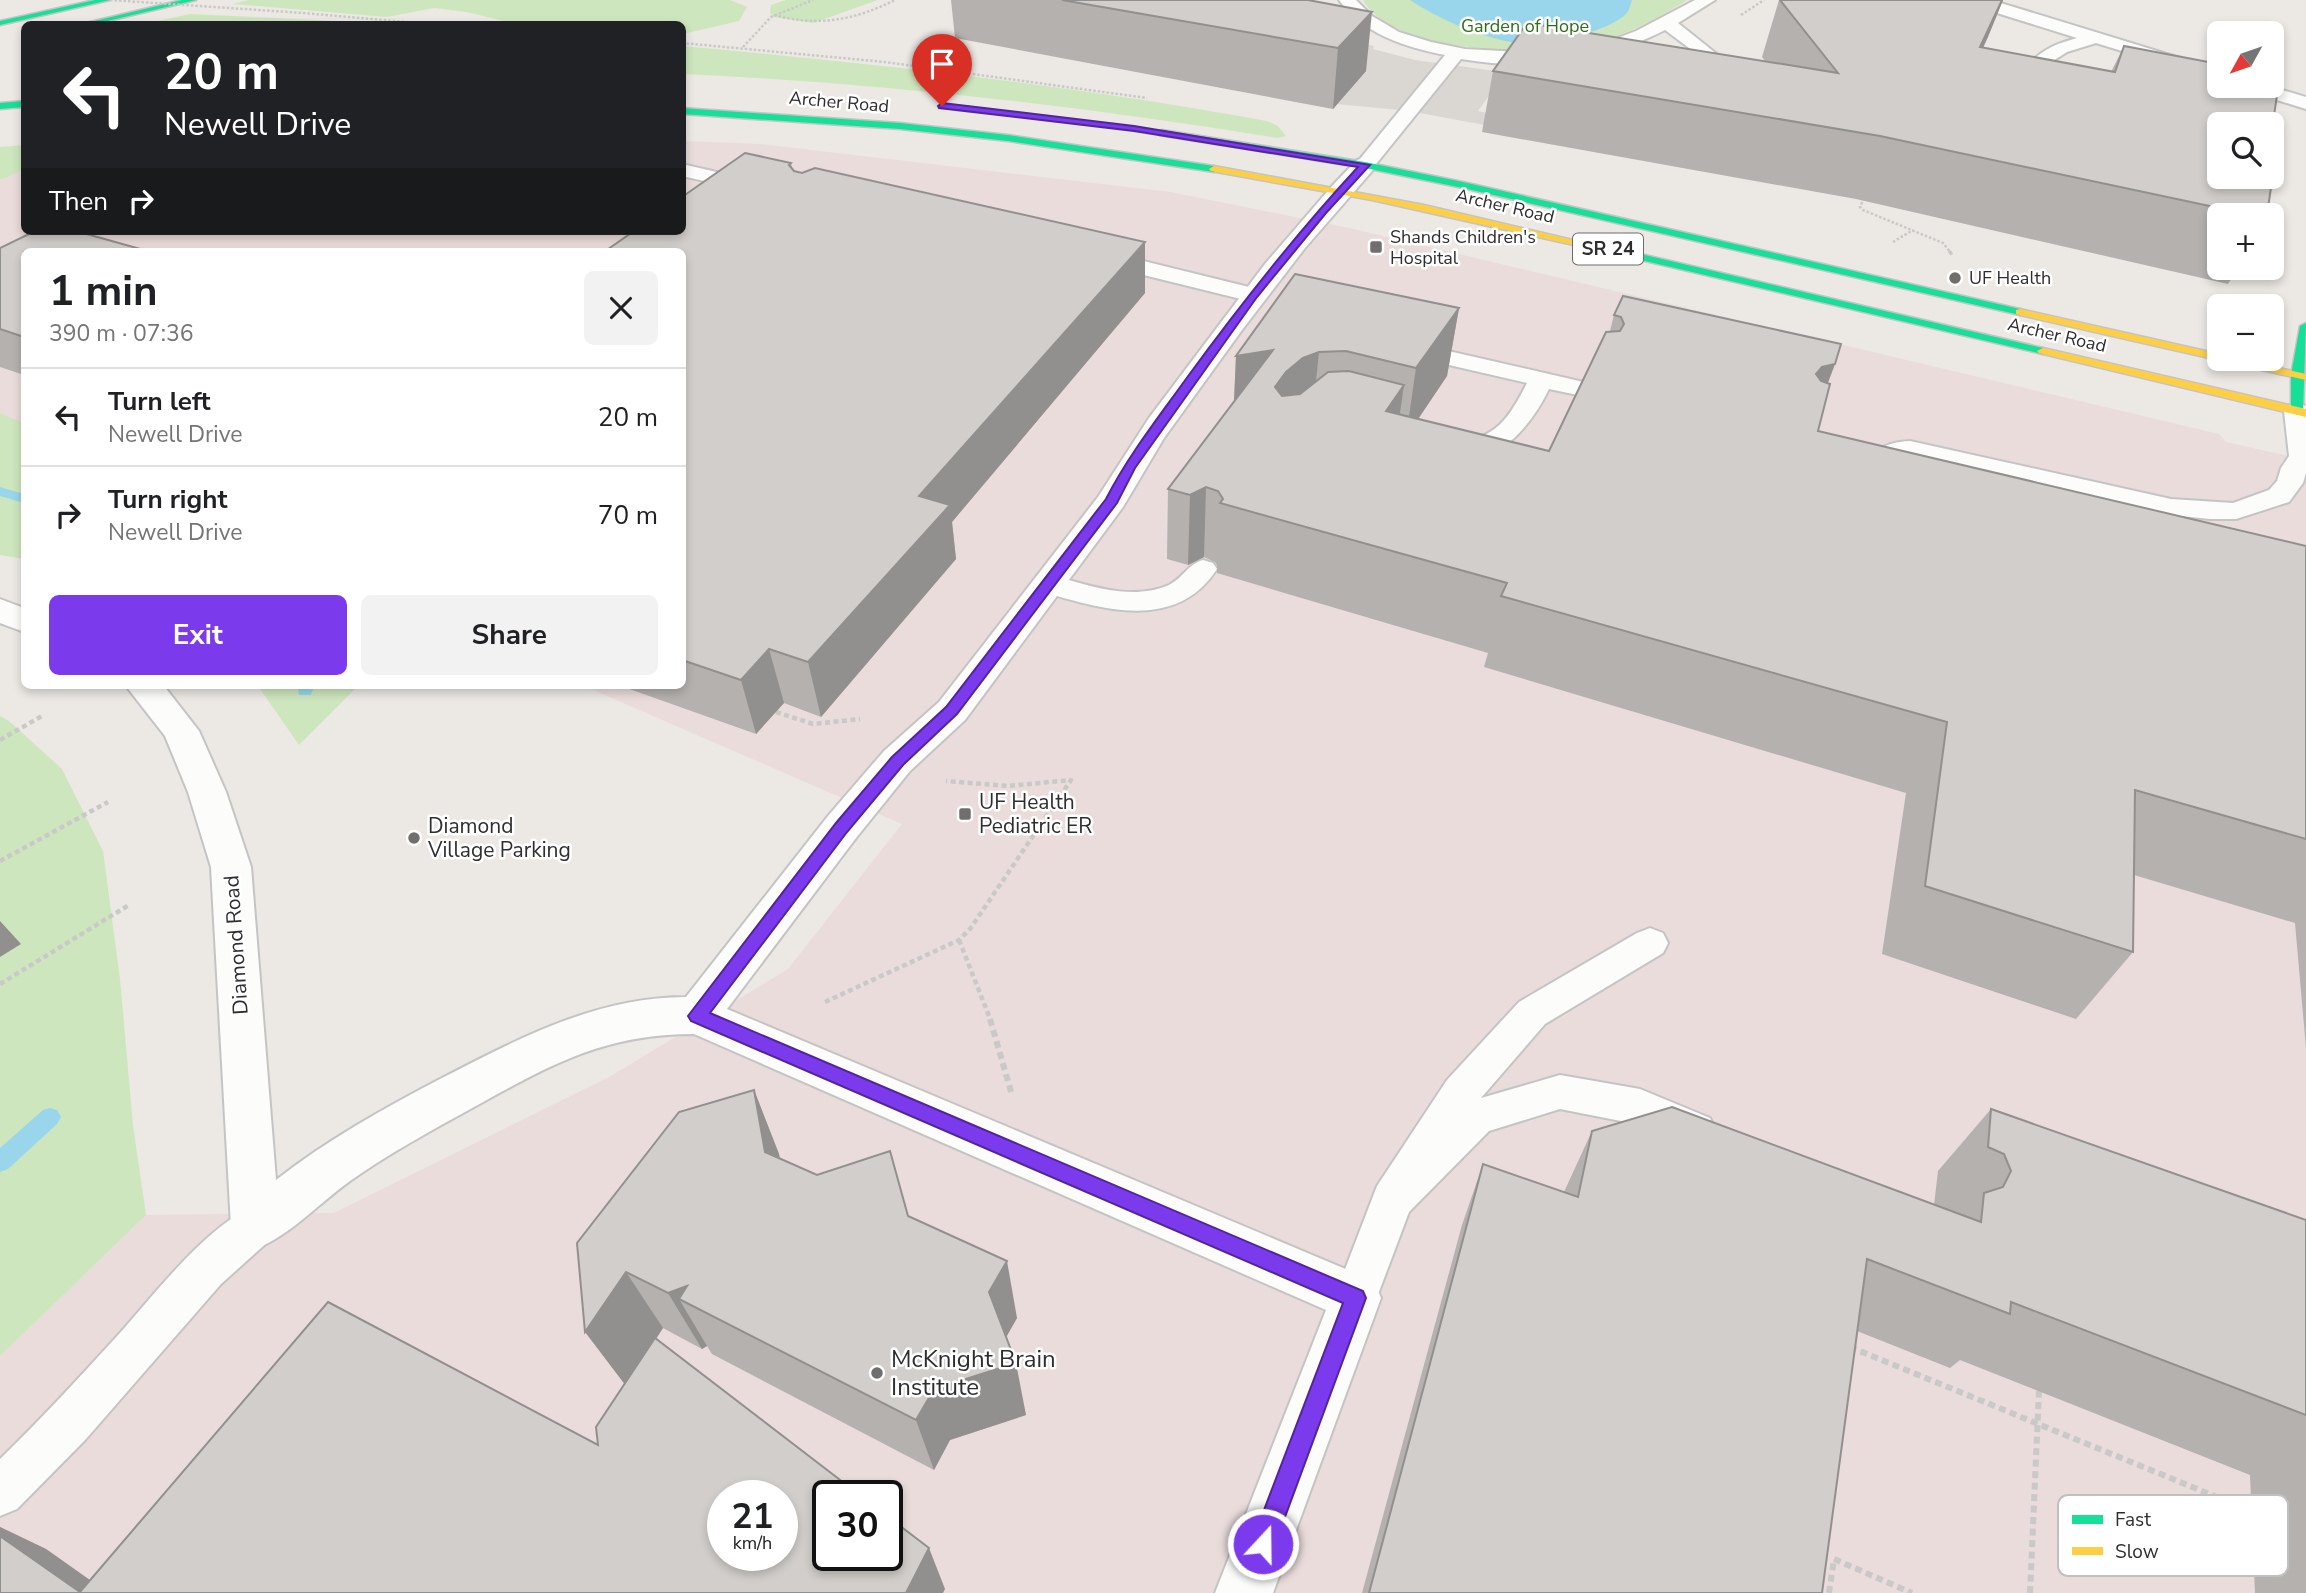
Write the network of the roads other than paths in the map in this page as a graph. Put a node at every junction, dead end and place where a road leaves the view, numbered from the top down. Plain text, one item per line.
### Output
1 (108, 0) edge
2 (192, 0) edge
3 (1707, 0) edge
4 (1973, 0) edge
5 (1346, 8) edge
6 (99, 21) edge
7 (0, 23) edge
8 (1667, 23) junction
9 (2095, 38) junction
10 (1456, 53) junction
11 (1563, 57) junction
12 (1614, 65) edge
13 (2033, 70) junction
14 (2012, 71) edge
15 (1678, 74) edge
16 (2207, 75) edge
17 (2059, 82) junction
18 (2084, 87) edge
19 (2284, 96) edge
20 (2050, 101) edge
21 (2306, 103) edge
22 (21, 104) edge
23 (0, 106) edge
24 (686, 111) edge
25 (1148, 131) dead end
26 (1365, 165) junction
27 (686, 171) edge
28 (1340, 190) junction
29 (701, 197) edge
30 (1080, 251) edge
31 (1254, 306) junction
32 (2306, 326) edge
33 (1381, 342) edge
34 (2207, 354) edge
35 (2279, 371) edge
36 (2302, 376) edge
37 (1541, 380) junction
38 (1592, 391) edge
39 (2302, 412) edge
40 (1435, 452) edge
41 (2304, 458) edge
42 (1894, 506) edge
43 (1203, 569) dead end
44 (1047, 583) junction
45 (0, 610) edge
46 (21, 620) edge
47 (146, 689) edge
48 (1650, 943) dead end
49 (697, 1016) junction
50 (1728, 1144) edge
51 (1392, 1200) junction
52 (255, 1226) junction
53 (1356, 1298) junction
54 (0, 1492) edge
55 (1244, 1593) edge

1 - 7 main road
2 - 6 main road
3 - 8 lane
4 - 9 lane
5 - 10 lane
8 - 11 lane
8 - 15 lane
9 - 13 lane
9 - 16 lane
10 - 11 lane
10 - 26 lane
11 - 12 lane
13 - 14 lane
13 - 17 lane
17 - 18 lane
17 - 20 lane
19 - 21 lane
22 - 23 main road
24 - 28 main road, Archer Road / SR 24
25 - 26 main road, Archer Road / SR 24
26 - 28 street
26 - 34 main road, Archer Road / SR 24
27 - 29 lane
28 - 31 street
28 - 39 main road, Archer Road / SR 24
30 - 31 lane
31 - 44 street
32 - 36 main road
33 - 37 lane
35 - 36 main road
36 - 39 main road
37 - 38 lane
37 - 40 lane
39 - 41 lane
41 - 42 lane
43 - 44 lane
44 - 49 street
45 - 46 street
47 - 52 street, Diamond Road
48 - 51 lane
49 - 52 street
49 - 53 street
50 - 51 lane
51 - 53 lane
52 - 54 lane
53 - 55 street

